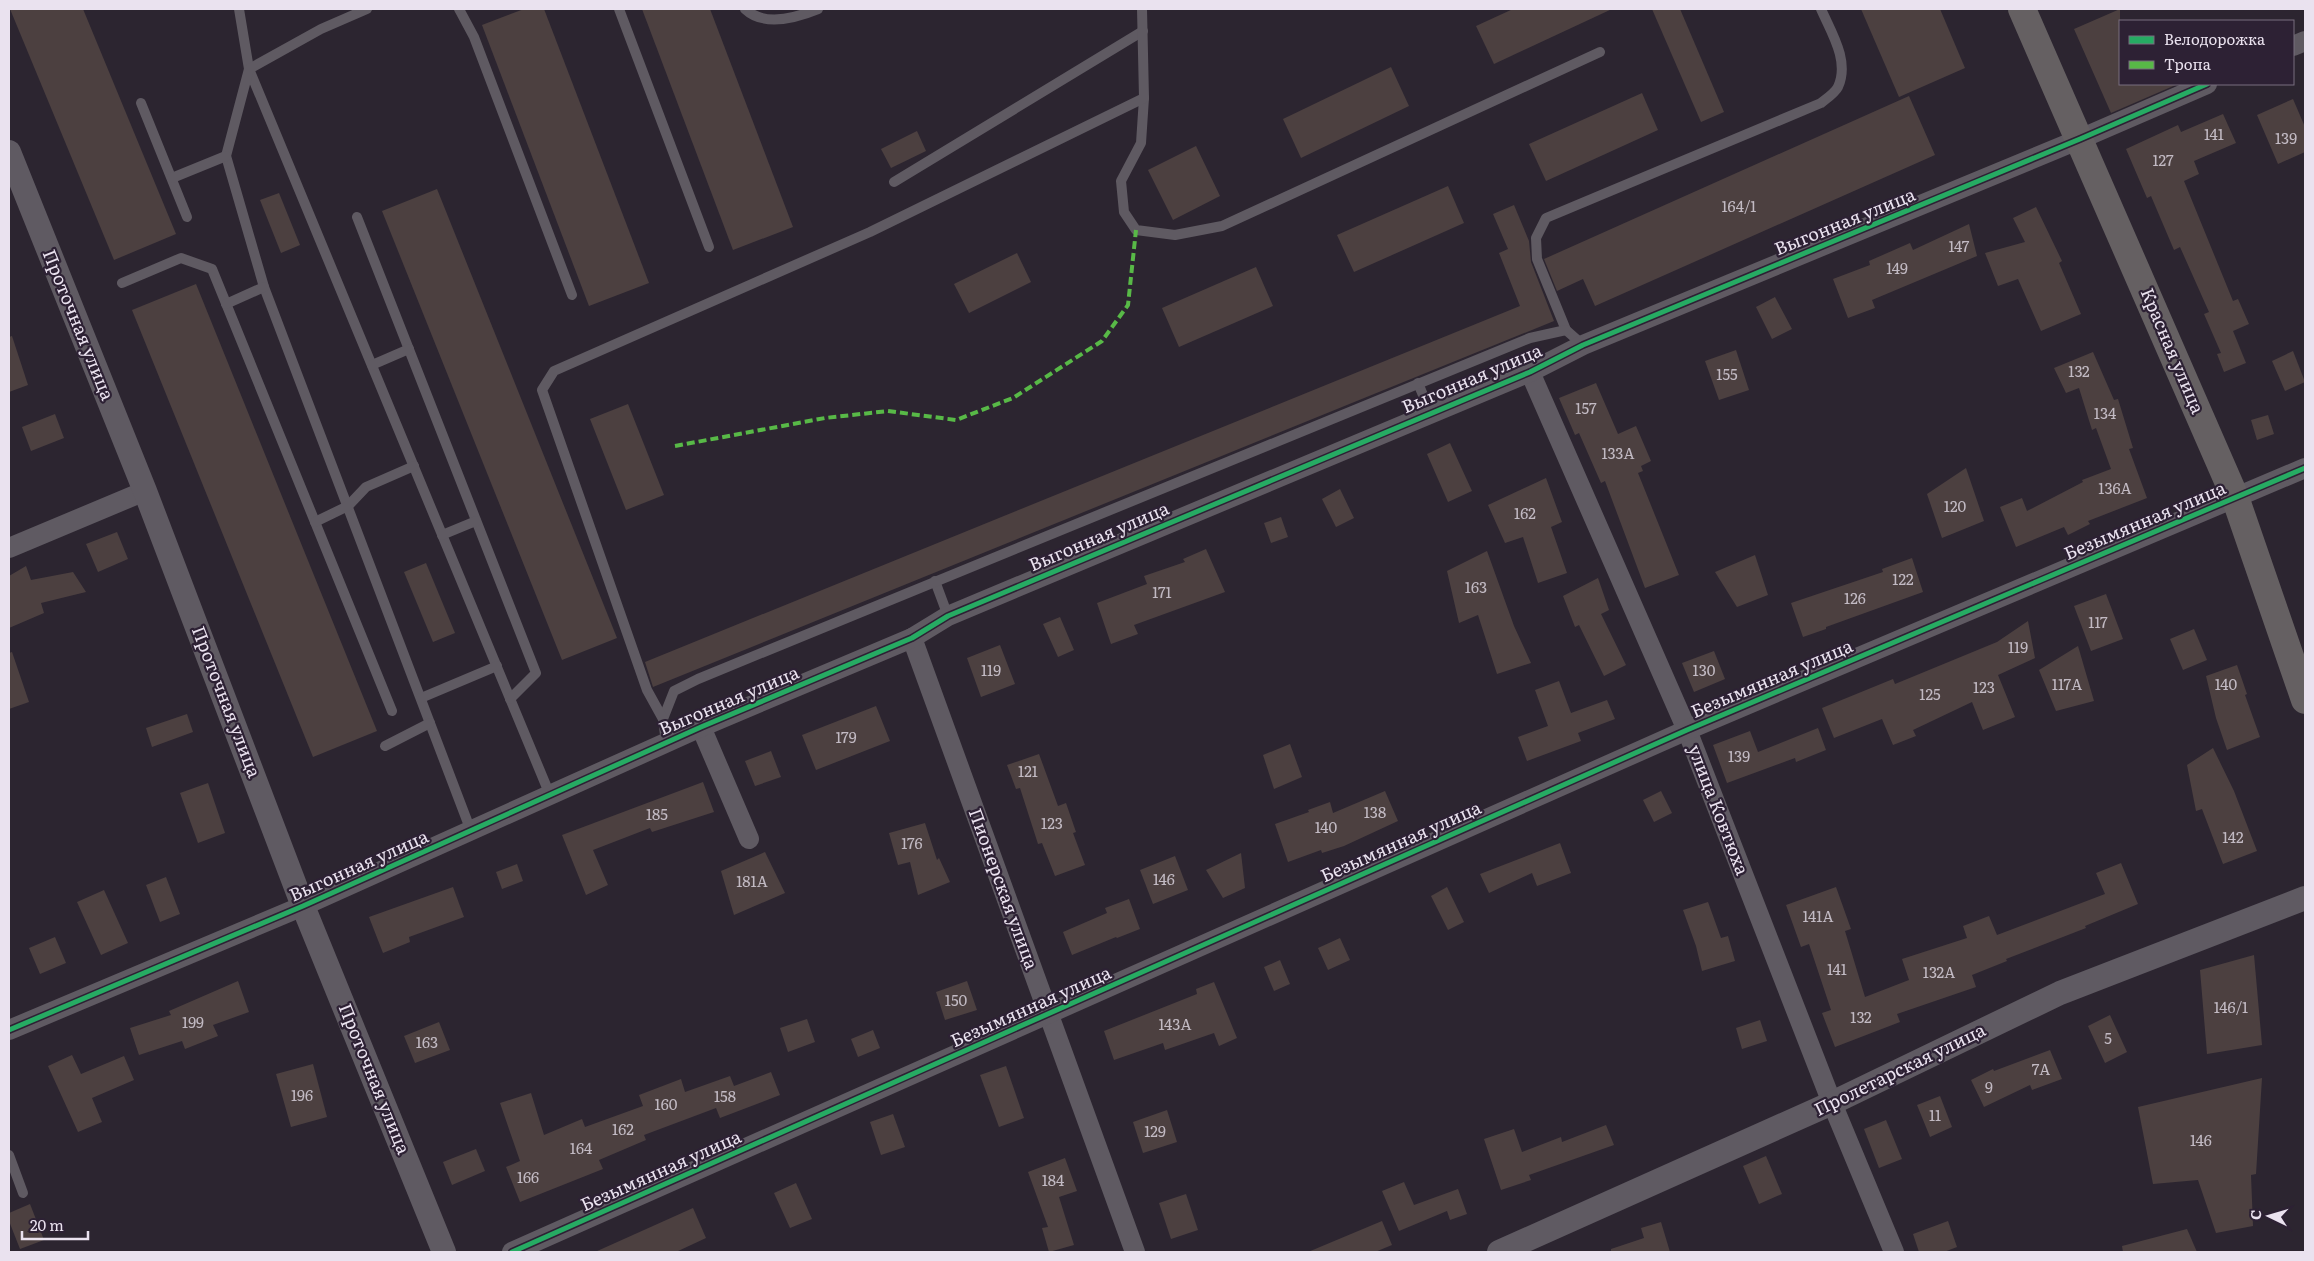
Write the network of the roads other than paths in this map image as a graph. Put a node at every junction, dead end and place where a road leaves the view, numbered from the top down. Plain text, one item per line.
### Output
1 (238, 9) edge
2 (367, 9) edge
3 (459, 9) edge
4 (619, 9) edge
5 (746, 9) edge
6 (818, 9) edge
7 (1142, 9) edge
8 (1821, 9) edge
9 (2022, 9) edge
10 (1142, 30) junction
11 (1600, 52) dead end
12 (249, 69) junction
13 (2205, 85) edge
14 (1144, 98) junction
15 (140, 103) dead end
16 (2080, 139) junction
17 (9, 152) edge
18 (226, 156) junction
19 (172, 178) junction
20 (894, 182) dead end
21 (187, 217) dead end
22 (357, 217) dead end
23 (709, 247) dead end
24 (122, 283) dead end
25 (264, 288) junction
26 (572, 295) dead end
27 (226, 304) junction
28 (1566, 330) junction
29 (1583, 345) junction
30 (408, 349) junction
31 (372, 365) junction
32 (1530, 372) junction
33 (1418, 384) junction
34 (1430, 412) junction
35 (414, 466) junction
36 (2305, 468) edge
37 (145, 491) junction
38 (2235, 497) junction
39 (348, 506) junction
40 (476, 521) junction
41 (315, 522) junction
42 (442, 535) junction
43 (9, 548) edge
44 (935, 581) junction
45 (948, 616) junction
46 (912, 638) junction
47 (497, 666) junction
48 (421, 698) junction
49 (510, 699) junction
50 (2305, 700) edge
51 (392, 711) dead end
52 (663, 719) junction
53 (430, 723) junction
54 (701, 727) junction
55 (1687, 730) junction
56 (666, 743) junction
57 (385, 746) dead end
58 (550, 795) junction
59 (472, 831) junction
60 (749, 839) dead end
61 (2305, 898) edge
62 (303, 906) junction
63 (1048, 1014) junction
64 (9, 1030) edge
65 (1832, 1103) junction
66 (9, 1155) edge
67 (23, 1193) dead end
68 (444, 1252) edge
69 (512, 1252) edge
70 (1135, 1252) edge
71 (1499, 1252) edge
72 (1894, 1252) edge

1 - 12 lane
2 - 12 lane
3 - 26 lane
4 - 23 lane
5 - 6 lane
7 - 10 lane
8 - 28 lane
9 - 16 main road, Красная улица
10 - 14 lane
10 - 20 lane
11 - 14 lane
12 - 18 lane
12 - 31 lane
13 - 16 street, Выгонная улица
14 - 52 lane
15 - 19 lane
16 - 29 street, Выгонная улица
16 - 38 main road, Красная улица
17 - 37 street, Проточная улица
18 - 19 lane
18 - 25 lane
19 - 21 lane
22 - 30 lane
24 - 27 lane
25 - 27 lane
25 - 39 lane
27 - 41 lane
28 - 29 lane
28 - 33 lane
29 - 32 street, Выгонная улица
30 - 31 lane
30 - 40 lane
31 - 35 lane
32 - 34 street, Выгонная улица
32 - 55 street, улица Ковтюха
33 - 34 lane
33 - 44 lane
34 - 45 street, Выгонная улица
35 - 39 lane
35 - 42 lane
36 - 38 street, Безымянная улица
37 - 43 street
37 - 62 street, Проточная улица
38 - 50 main road, Красная улица
38 - 55 street, Безымянная улица
39 - 41 lane
39 - 48 lane
40 - 42 lane
40 - 49 lane
41 - 51 lane
42 - 47 lane
44 - 45 lane
44 - 52 lane
45 - 46 street, Выгонная улица
46 - 54 street, Выгонная улица
46 - 63 street, Пионерская улица
47 - 48 lane
47 - 49 lane
48 - 53 lane
49 - 58 lane
52 - 56 lane
53 - 57 lane
53 - 59 lane
54 - 56 street, Выгонная улица
54 - 60 street, Выгонная улица
55 - 63 street, Безымянная улица
55 - 65 street, улица Ковтюха
56 - 58 street, Выгонная улица
58 - 59 street, Выгонная улица
59 - 62 street, Выгонная улица
61 - 65 street, Пролетарская улица
62 - 64 street, Выгонная улица
62 - 68 street, Проточная улица
63 - 69 street, Безымянная улица
63 - 70 street, Пионерская улица
65 - 71 street, Пролетарская улица
65 - 72 street, улица Ковтюха
66 - 67 lane

